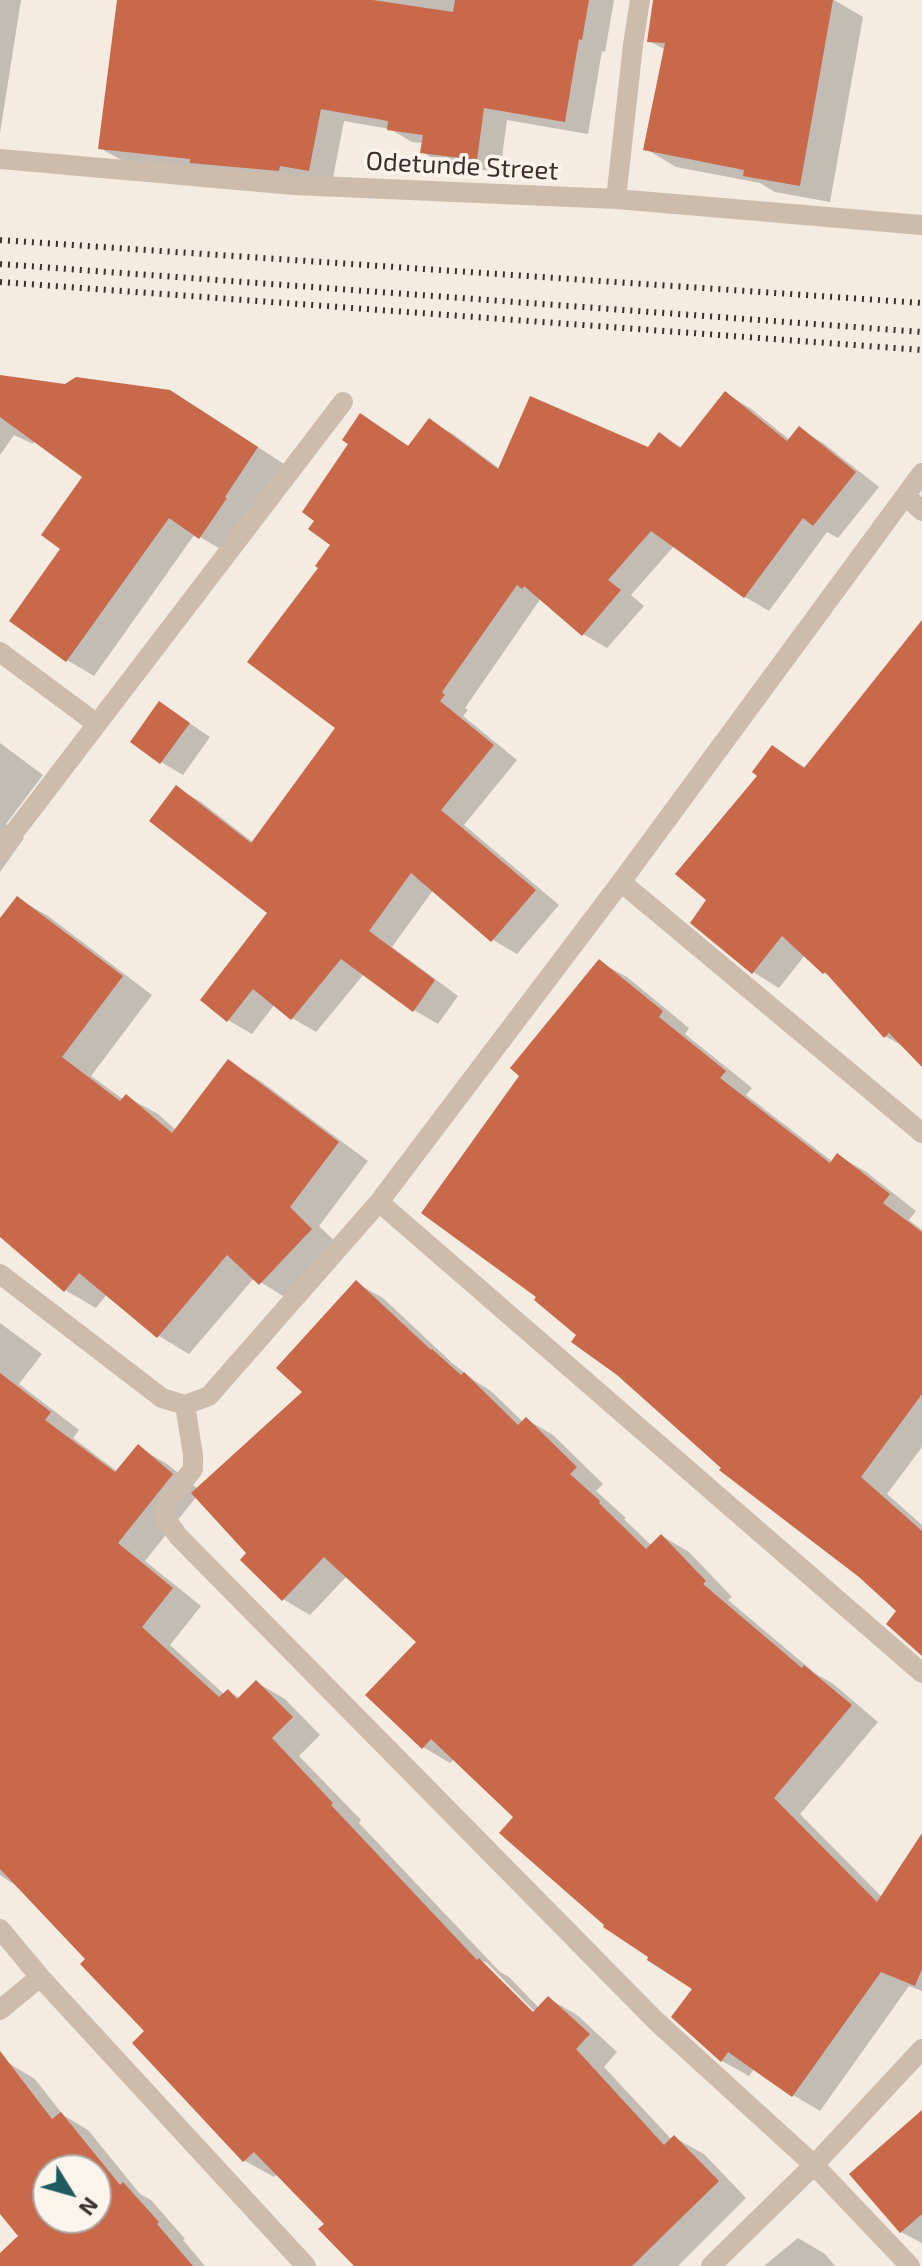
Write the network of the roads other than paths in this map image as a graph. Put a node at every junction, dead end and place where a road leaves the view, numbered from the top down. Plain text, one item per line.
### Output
1 (640, 0) edge
2 (0, 159) edge
3 (616, 199) junction
4 (922, 225) edge
5 (343, 402) dead end
6 (922, 473) edge
7 (906, 496) junction
8 (922, 511) edge
9 (0, 652) edge
10 (97, 724) junction
11 (0, 851) edge
12 (621, 882) junction
13 (922, 1133) edge
14 (379, 1202) junction
15 (0, 1274) edge
16 (185, 1405) junction
17 (922, 1673) edge
18 (0, 1929) edge
19 (40, 1977) junction
20 (0, 2010) edge
21 (922, 2049) edge
22 (814, 2165) junction
23 (306, 2266) edge
24 (711, 2266) edge
25 (910, 2266) edge

1 - 3 street
2 - 3 street, Odetunde Street
3 - 4 street, Odetunde Street
5 - 10 street
6 - 7 street
7 - 8 street
7 - 12 street
9 - 10 street
10 - 11 street
12 - 13 street
12 - 14 street
14 - 16 street
14 - 17 street
15 - 16 street
16 - 22 street
18 - 19 street
19 - 20 street
19 - 23 street
21 - 22 street
22 - 24 street
22 - 25 street

